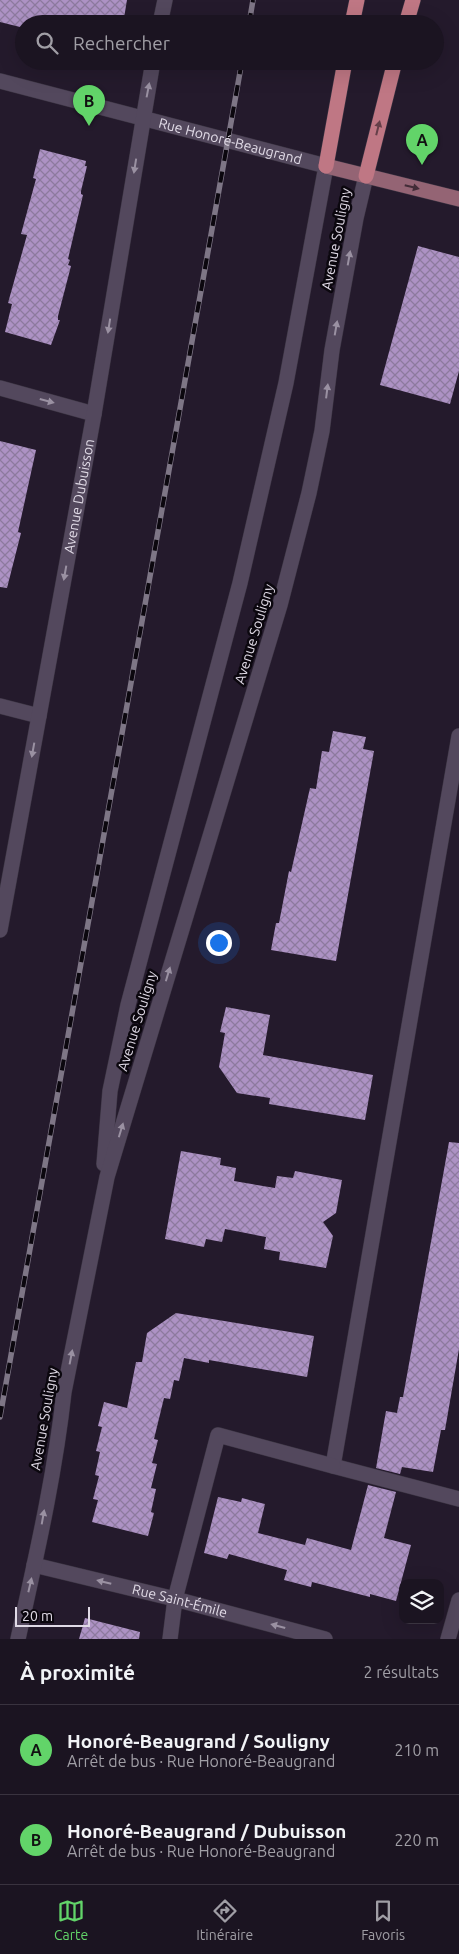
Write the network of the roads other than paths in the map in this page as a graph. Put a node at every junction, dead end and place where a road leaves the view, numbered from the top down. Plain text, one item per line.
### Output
1 (165, 0) edge
2 (356, 0) edge
3 (413, 0) edge
4 (162, 15) edge
5 (354, 15) edge
6 (409, 15) edge
7 (151, 70) edge
8 (343, 70) edge
9 (393, 70) edge
10 (0, 81) edge
11 (143, 118) junction
12 (326, 166) junction
13 (366, 176) junction
14 (459, 199) edge
15 (0, 388) edge
16 (94, 414) junction
17 (0, 706) edge
18 (38, 716) junction
19 (459, 736) edge
20 (0, 930) edge
21 (101, 1205) junction
22 (333, 1466) junction
23 (459, 1499) edge
24 (34, 1565) junction
25 (175, 1599) junction
26 (459, 1600) edge
27 (18, 1639) edge
28 (170, 1639) edge
29 (326, 1639) edge
30 (448, 1639) edge

1 - 4 street
2 - 5 highway
3 - 6 highway
11 -> 7 street, Avenue Dubuisson
8 - 12 highway, Avenue Souligny
13 -> 9 highway, Avenue Souligny
10 - 11 street, Rue Honoré-Beaugrand
11 - 12 street, Rue Honoré-Beaugrand
11 -> 16 street, Avenue Dubuisson
12 - 13 main road, Rue Honoré-Beaugrand
12 - 21 street, Avenue Souligny
13 -> 14 main road, Rue Honoré-Beaugrand
21 -> 13 street, Avenue Souligny
15 -> 16 street
16 -> 18 street, Avenue Dubuisson
17 - 18 street
18 -> 20 street, Avenue Dubuisson
19 - 22 street
24 -> 21 street, Avenue Souligny
22 - 23 street
22 - 25 street
25 -> 24 street, Rue Saint-Émile
27 -> 24 street, Avenue Souligny
25 - 28 street
29 -> 25 street, Rue Saint-Émile
26 - 30 street

